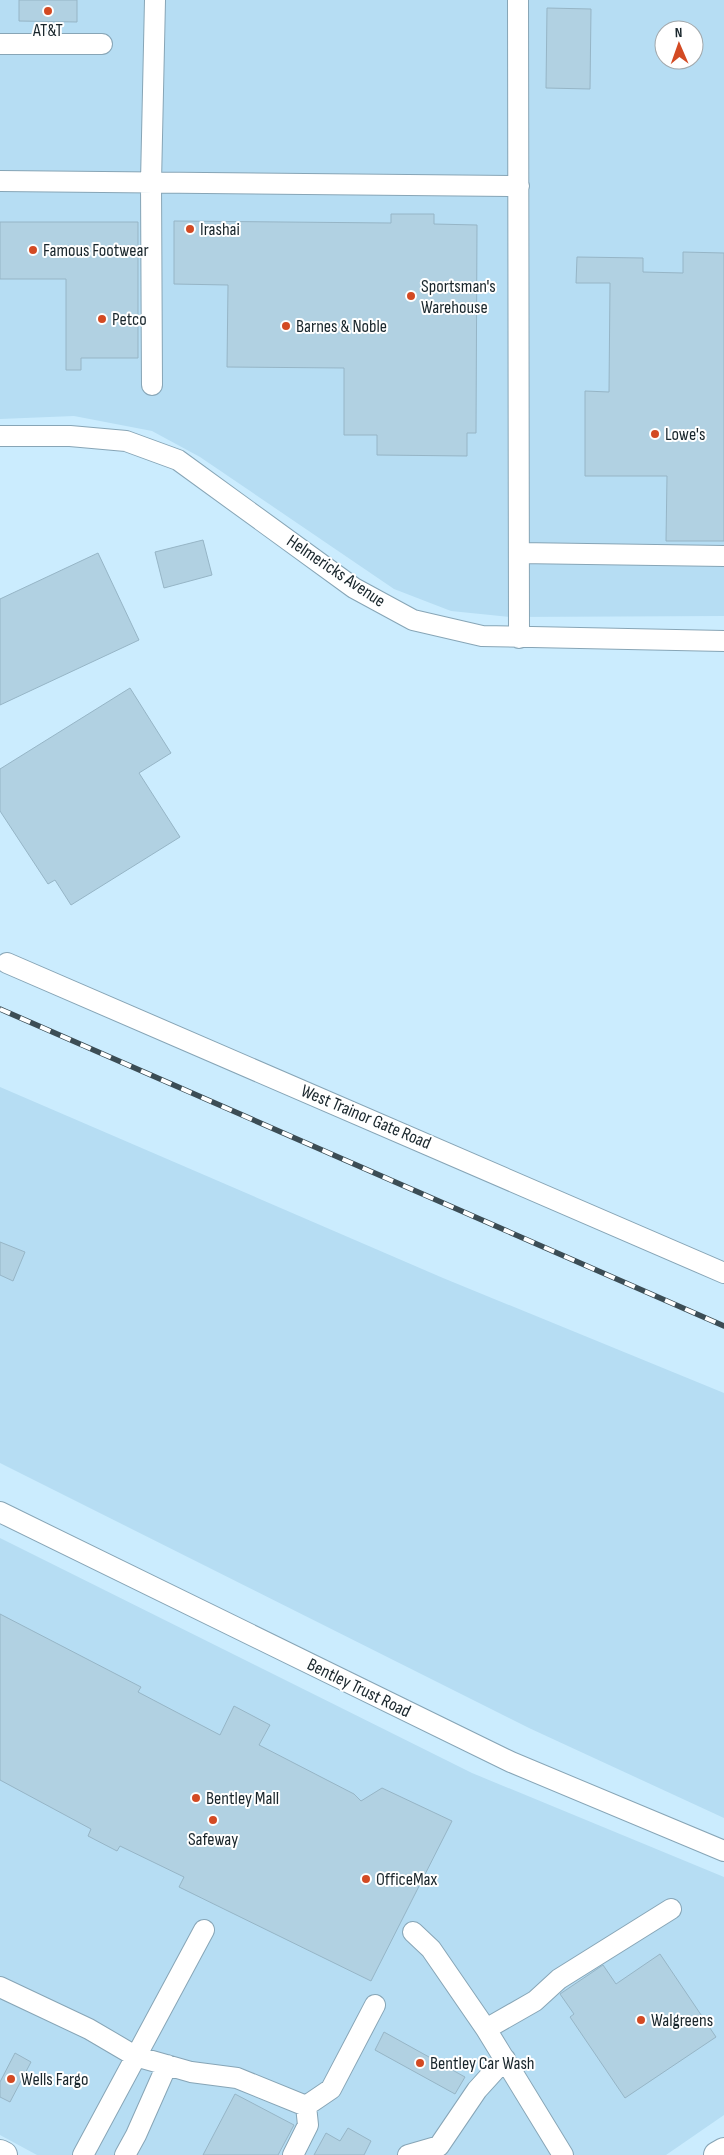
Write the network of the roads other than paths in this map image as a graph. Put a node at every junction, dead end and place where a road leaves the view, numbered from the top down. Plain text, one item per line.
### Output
1 (154, 0) edge
2 (518, 0) edge
3 (0, 44) edge
4 (102, 44) dead end
5 (0, 181) edge
6 (151, 182) junction
7 (519, 186) junction
8 (152, 385) dead end
9 (0, 436) edge
10 (519, 553) junction
11 (724, 556) edge
12 (519, 638) junction
13 (724, 642) edge
14 (7, 963) dead end
15 (724, 1273) edge
16 (0, 1512) edge
17 (724, 1851) edge
18 (671, 1909) dead end
19 (204, 1930) dead end
20 (413, 1932) dead end
21 (0, 1987) edge
22 (375, 2005) dead end
23 (486, 2029) junction
24 (135, 2056) junction
25 (505, 2059) junction
26 (167, 2065) junction
27 (306, 2106) junction
28 (724, 2150) edge
29 (0, 2153) edge
30 (4, 2155) edge
31 (83, 2155) edge
32 (125, 2155) edge
33 (293, 2155) edge
34 (408, 2155) edge
35 (564, 2155) edge
36 (717, 2155) edge

1 - 6 street
2 - 7 street
3 - 4 street
5 - 6 street
6 - 7 street
6 - 8 street
7 - 10 street
9 - 12 street, Helmericks Avenue
10 - 11 street
10 - 12 street
12 - 13 street, Helmericks Avenue
14 - 15 street, West Trainor Gate Road
16 - 17 street, Bentley Trust Road
18 - 23 street
19 - 24 street
20 - 23 street
21 - 24 street
22 - 27 street
23 - 25 street
24 - 26 street
24 - 31 street
25 - 34 street
25 - 35 street
26 - 27 street
26 - 32 street
27 - 33 street
28 - 36 main road
29 - 30 main road

